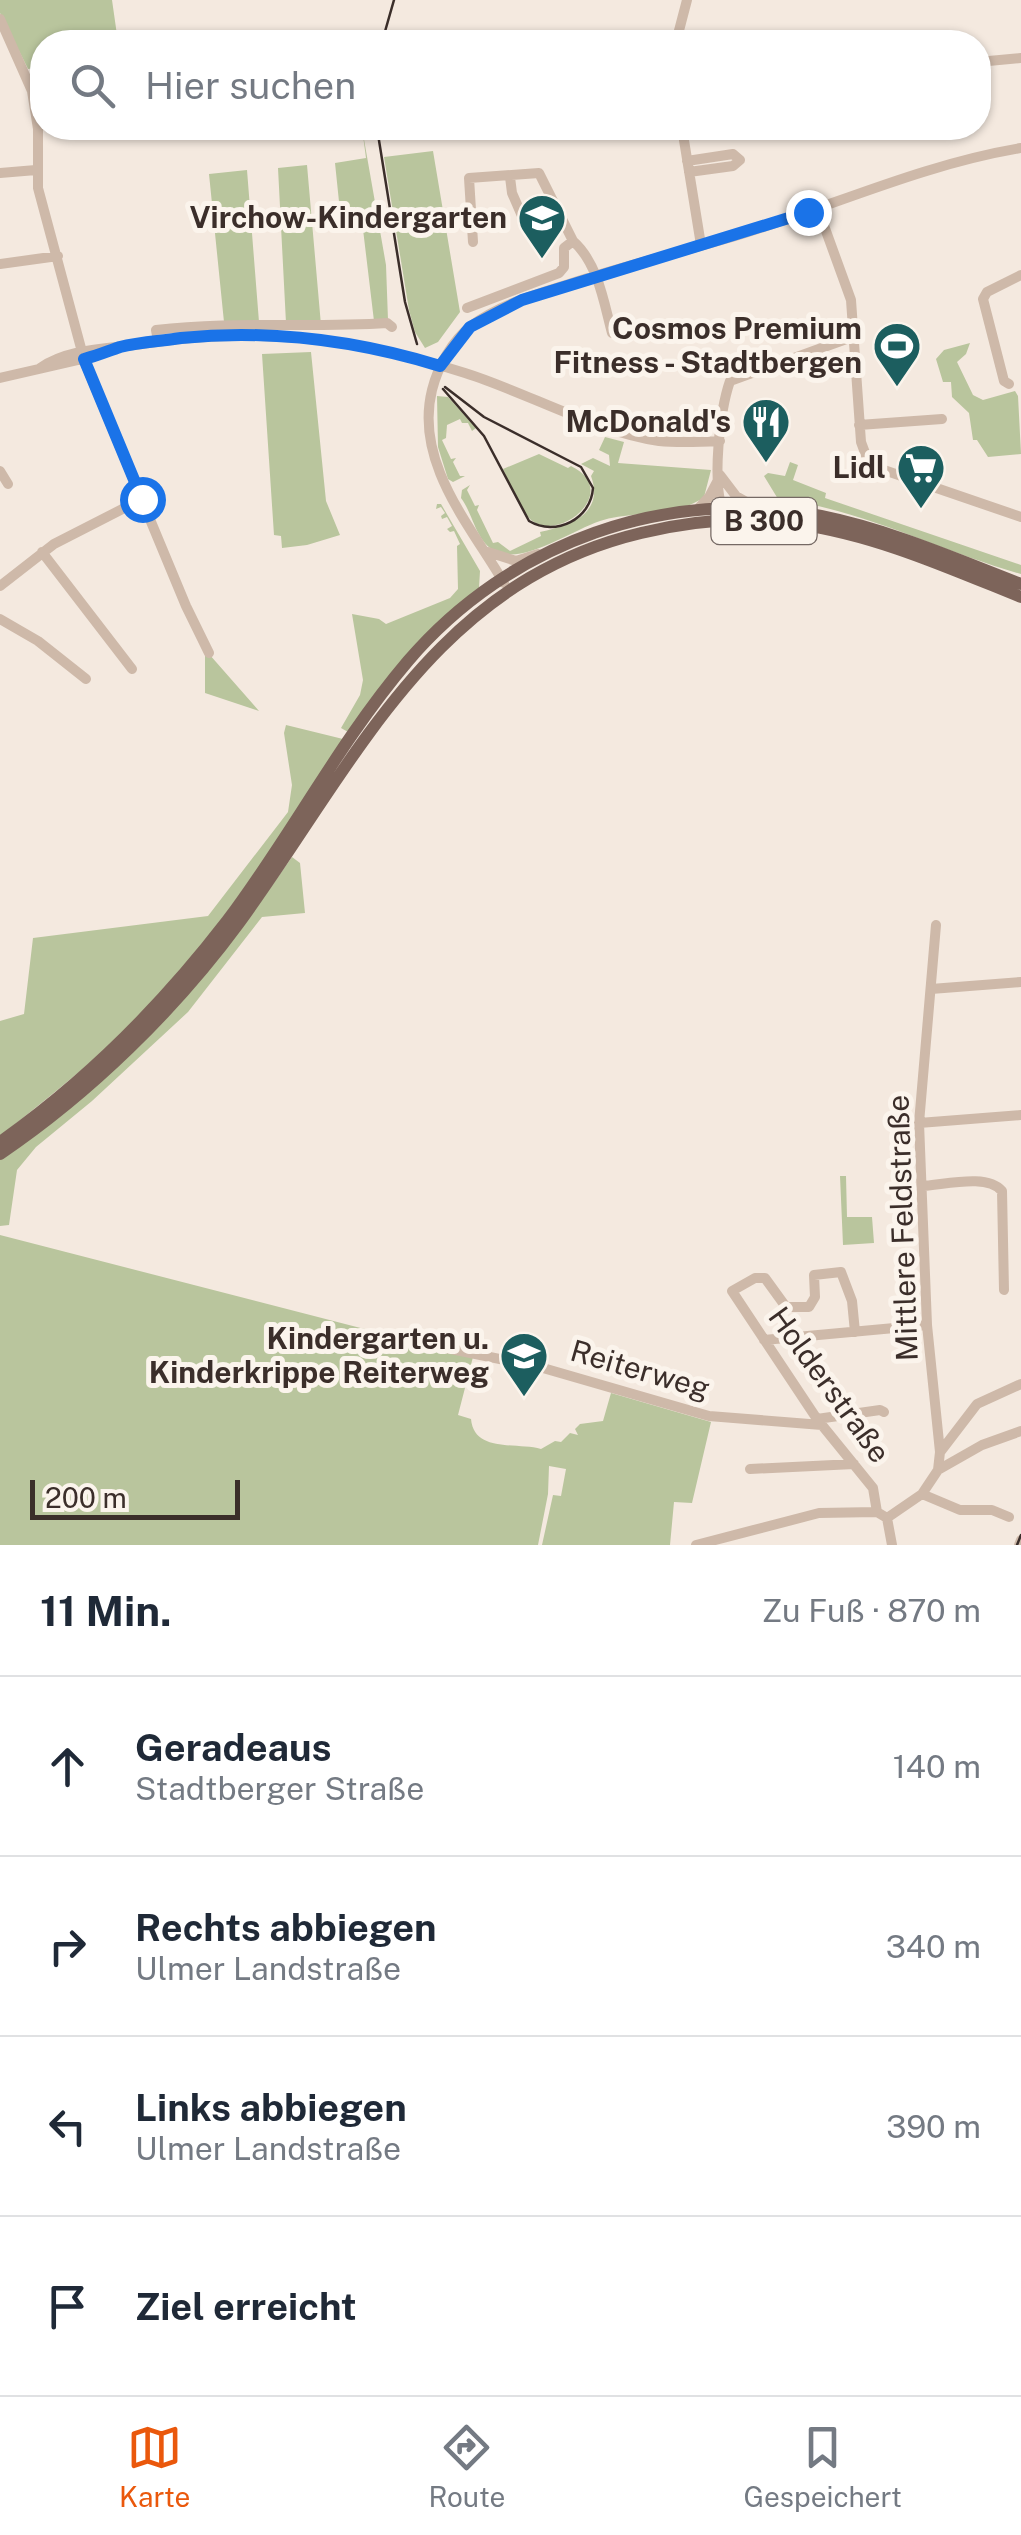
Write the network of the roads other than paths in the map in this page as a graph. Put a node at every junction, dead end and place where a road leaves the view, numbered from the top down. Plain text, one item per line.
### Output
1 (687, 0) edge
2 (0, 18) edge
3 (679, 30) edge
4 (1021, 58) edge
5 (991, 61) edge
6 (30, 86) edge
7 (37, 140) edge
8 (684, 140) edge
9 (1021, 148) edge
10 (36, 170) junction
11 (0, 172) edge
12 (510, 177) junction
13 (818, 209) junction
14 (526, 224) dead end
15 (574, 241) junction
16 (473, 242) dead end
17 (701, 245) junction
18 (58, 256) junction
19 (0, 264) edge
20 (595, 275) junction
21 (1021, 276) edge
22 (466, 308) dead end
23 (392, 327) dead end
24 (612, 333) dead end
25 (852, 336) junction
26 (158, 341) junction
27 (83, 356) junction
28 (440, 366) junction
29 (0, 378) edge
30 (1009, 384) dead end
31 (942, 419) dead end
32 (859, 425) junction
33 (720, 441) junction
34 (0, 471) edge
35 (720, 474) junction
36 (8, 484) dead end
37 (142, 499) junction
38 (760, 509) junction
39 (697, 510) junction
40 (726, 514) junction
41 (1021, 517) edge
42 (483, 549) junction
43 (42, 552) junction
44 (544, 552) junction
45 (1019, 583) edge
46 (504, 584) junction
47 (0, 586) edge
48 (1021, 597) edge
49 (0, 619) edge
50 (209, 652) dead end
51 (132, 669) dead end
52 (86, 679) dead end
53 (357, 740) junction
54 (936, 925) dead end
55 (1021, 982) edge
56 (931, 989) junction
57 (1021, 1115) edge
58 (920, 1123) junction
59 (0, 1142) edge
60 (0, 1154) edge
61 (921, 1186) junction
62 (1004, 1290) dead end
63 (928, 1325) junction
64 (855, 1332) junction
65 (764, 1340) junction
66 (446, 1348) dead end
67 (1021, 1384) edge
68 (884, 1412) dead end
69 (819, 1422) junction
70 (1021, 1431) edge
71 (940, 1452) junction
72 (854, 1464) junction
73 (750, 1469) dead end
74 (938, 1470) junction
75 (922, 1494) junction
76 (882, 1515) junction
77 (1009, 1517) dead end
78 (696, 1545) edge
79 (892, 1545) edge

1 - 3 street
2 - 6 street
4 - 5 street
7 - 10 street
8 - 17 street
9 - 13 street
10 - 11 street
10 - 18 street
12 - 14 street
12 - 15 street
12 - 16 street
13 - 17 street
13 - 25 street
15 - 20 street
15 - 22 street
17 - 20 street
18 - 19 street
18 - 27 street
20 - 24 street
20 - 28 street
21 - 30 street
23 - 26 street
25 - 32 street
25 - 33 street
26 - 27 street
26 - 28 street
27 - 29 street
27 - 37 street
28 - 33 street
28 - 42 street
31 - 32 street
32 - 41 street
33 - 35 street
34 - 36 street
35 - 38 street
35 - 39 street
35 - 40 street
37 - 43 street
37 - 50 street
38 - 40 main road, B 300
38 - 45 main road, B 300
39 - 40 main road, B 300
39 - 44 main road, B 300
40 - 46 main road, B 300
40 - 48 main road, B 300
42 - 44 street
42 - 46 street
43 - 47 street
43 - 51 street
44 - 46 main road, B 300
46 - 53 main road, B 300
49 - 52 street
53 - 59 main road, B 300
53 - 60 main road, B 300
54 - 56 street, Mittlere Feldstraße
55 - 56 street
56 - 58 street, Mittlere Feldstraße
57 - 58 street
58 - 61 street, Mittlere Feldstraße
61 - 62 street
61 - 63 street, Mittlere Feldstraße
63 - 64 street
63 - 71 street, Mittlere Feldstraße
64 - 65 street
64 - 65 street, Holderstraße
65 - 69 street, Holderstraße
66 - 69 street, Reiterweg
67 - 71 street
68 - 69 street, Reiterweg
69 - 72 street, Holderstraße
70 - 74 street
71 - 74 street, Mittlere Feldstraße
72 - 73 street
72 - 76 street, Holderstraße
74 - 75 street
75 - 76 street
75 - 77 street
76 - 78 street
76 - 79 street, Holderstraße

